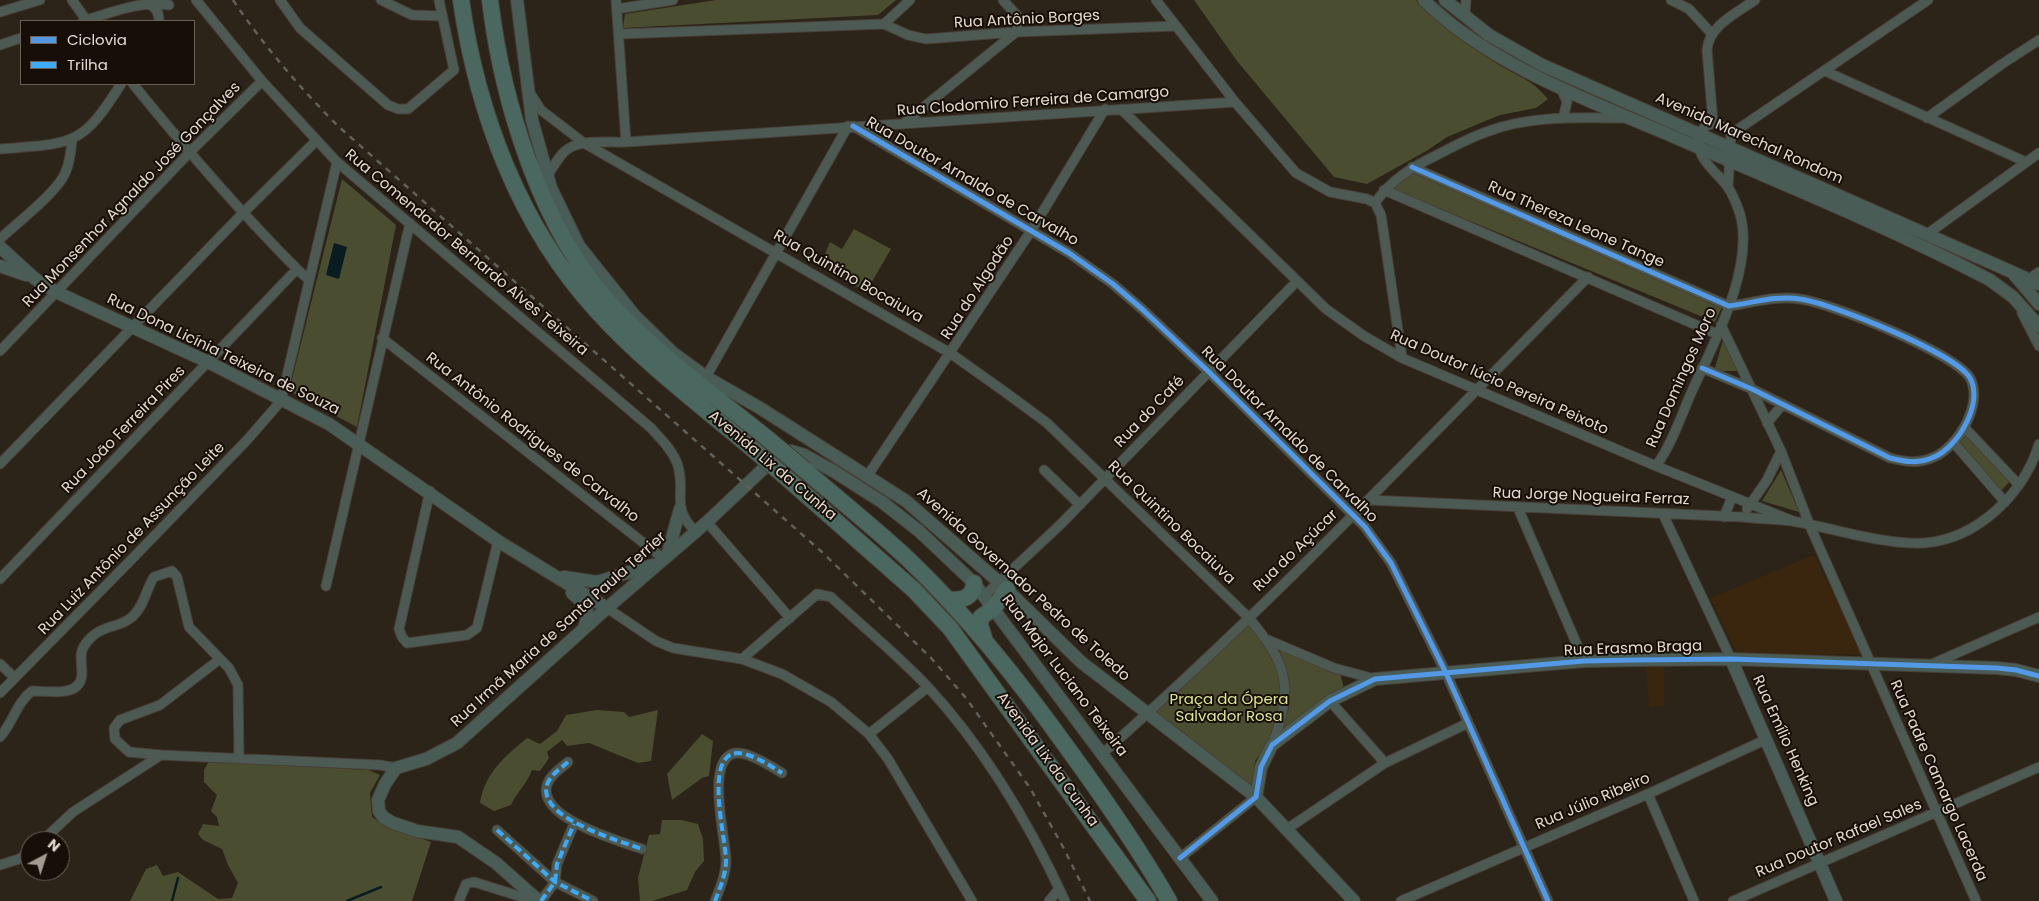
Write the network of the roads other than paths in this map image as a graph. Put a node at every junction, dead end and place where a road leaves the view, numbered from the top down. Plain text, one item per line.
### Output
1 (40, 0) edge
2 (72, 0) edge
3 (196, 0) edge
4 (280, 0) edge
5 (381, 0) edge
6 (439, 0) edge
7 (461, 0) edge
8 (490, 0) edge
9 (517, 0) edge
10 (672, 0) edge
11 (910, 0) edge
12 (1003, 0) edge
13 (1156, 0) edge
14 (1424, 0) edge
15 (1445, 0) edge
16 (1466, 0) edge
17 (1672, 0) edge
18 (1755, 0) edge
19 (1928, 0) edge
20 (171, 2) edge
21 (139, 4) junction
22 (616, 4) edge
23 (0, 12) edge
24 (1465, 15) junction
25 (442, 16) junction
26 (84, 20) edge
27 (88, 20) edge
28 (159, 20) edge
29 (160, 20) edge
30 (884, 24) junction
31 (1176, 26) junction
32 (1016, 32) junction
33 (619, 34) junction
34 (1712, 34) junction
35 (20, 38) edge
36 (2039, 40) edge
37 (0, 45) edge
38 (1825, 71) junction
39 (262, 81) junction
40 (120, 85) edge
41 (134, 85) edge
42 (1560, 86) junction
43 (527, 88) junction
44 (1235, 102) junction
45 (1105, 109) junction
46 (1121, 109) junction
47 (1563, 118) junction
48 (1629, 118) junction
49 (1927, 118) junction
50 (1713, 123) junction
51 (903, 124) junction
52 (851, 126) junction
53 (1700, 134) junction
54 (1731, 134) junction
55 (72, 140) junction
56 (316, 141) junction
57 (626, 142) junction
58 (584, 143) junction
59 (1698, 148) junction
60 (0, 149) edge
61 (1730, 151) junction
62 (189, 153) junction
63 (2039, 153) edge
64 (337, 162) junction
65 (2026, 162) junction
66 (1412, 167) junction
67 (548, 175) junction
68 (1728, 187) junction
69 (1384, 190) junction
70 (1374, 202) junction
71 (242, 214) junction
72 (410, 223) junction
73 (1031, 231) junction
74 (1926, 235) junction
75 (0, 239) edge
76 (579, 246) junction
77 (0, 247) edge
78 (776, 251) junction
79 (0, 266) edge
80 (297, 269) junction
81 (2012, 272) junction
82 (1588, 277) junction
83 (34, 278) junction
84 (2036, 278) edge
85 (309, 280) junction
86 (1297, 281) junction
87 (56, 292) junction
88 (2013, 297) junction
89 (2039, 304) edge
90 (1729, 306) junction
91 (627, 320) junction
92 (1721, 325) junction
93 (2039, 326) edge
94 (133, 328) junction
95 (640, 333) junction
96 (1717, 334) junction
97 (382, 338) junction
98 (2039, 346) edge
99 (0, 350) edge
100 (673, 353) junction
101 (950, 353) junction
102 (1402, 358) junction
103 (208, 362) junction
104 (1702, 368) junction
105 (1209, 372) junction
106 (706, 377) junction
107 (1752, 389) junction
108 (1476, 390) junction
109 (281, 401) junction
110 (1783, 404) junction
111 (1767, 423) junction
112 (1964, 427) junction
113 (358, 442) junction
114 (1953, 442) junction
115 (2039, 444) edge
116 (1781, 451) junction
117 (786, 453) joint
118 (0, 464) edge
119 (1656, 466) junction
120 (1044, 470) dead end
121 (868, 475) junction
122 (841, 476) junction
123 (1105, 479) junction
124 (2019, 485) junction
125 (430, 491) junction
126 (1732, 497) junction
127 (1369, 500) junction
128 (906, 501) junction
129 (2005, 502) junction
130 (1080, 505) junction
131 (1750, 505) junction
132 (1518, 508) junction
133 (680, 509) junction
134 (1663, 514) junction
135 (1353, 515) junction
136 (1724, 517) junction
137 (1743, 518) junction
138 (1793, 521) junction
139 (707, 522) junction
140 (1810, 526) junction
141 (696, 532) junction
142 (498, 541) junction
143 (663, 560) junction
144 (548, 572) junction
145 (0, 579) edge
146 (974, 583) junction
147 (326, 586) dead end
148 (1004, 586) junction
149 (948, 600) junction
150 (989, 602) junction
151 (607, 608) junction
152 (1248, 617) junction
153 (2039, 617) edge
154 (790, 618) junction
155 (584, 631) junction
156 (984, 638) junction
157 (1268, 640) junction
158 (220, 659) junction
159 (742, 659) junction
160 (1730, 659) junction
161 (1584, 661) junction
162 (0, 664) edge
163 (1872, 664) junction
164 (1928, 666) junction
165 (1446, 673) junction
166 (2039, 676) edge
167 (15, 678) junction
168 (1375, 680) junction
169 (928, 687) junction
170 (0, 693) edge
171 (1330, 701) junction
172 (1146, 715) junction
173 (1468, 723) junction
174 (869, 734) junction
175 (0, 737) edge
176 (1767, 739) junction
177 (1272, 746) junction
178 (1102, 754) junction
179 (161, 755) junction
180 (239, 758) junction
181 (568, 762) dead end
182 (1385, 763) junction
183 (2039, 767) edge
184 (396, 768) junction
185 (782, 773) dead end
186 (1648, 794) junction
187 (1256, 797) junction
188 (1936, 812) junction
189 (574, 824) junction
190 (1287, 829) junction
191 (497, 830) dead end
192 (53, 831) edge
193 (1524, 848) junction
194 (642, 849) dead end
195 (20, 858) edge
196 (1180, 858) junction
197 (1819, 863) junction
198 (0, 865) edge
199 (556, 882) junction
200 (1059, 889) junction
201 (1352, 900) edge
202 (459, 901) edge
203 (538, 901) edge
204 (593, 901) edge
205 (716, 901) edge
206 (972, 901) edge
207 (1049, 901) edge
208 (1065, 901) edge
209 (1148, 901) edge
210 (1169, 901) edge
211 (1212, 901) edge
212 (1401, 901) edge
213 (1548, 901) edge
214 (1694, 901) edge
215 (1733, 901) edge
216 (1836, 901) edge
217 (1976, 901) edge

1 - 23 street
2 - 26 street
3 - 39 street, Rua Comendador Bernardo Alves Teixeira
4 - 25 street
5 - 25 street
6 - 25 street
7 - 209 highway, Avenida Lix da Cunha, bridge
8 - 91 highway, Avenida Lix da Cunha
9 - 43 main road, Avenida Governador Pedro de Toledo
10 - 22 street
11 - 30 street
12 - 32 street
13 - 31 street
14 - 42 main road
15 - 24 main road, Avenida Marechal Rondom
16 - 24 street
17 - 34 street
18 - 34 street
19 - 38 street
20 - 21 street
20 - 29 street
21 - 27 street
21 - 28 street
22 - 33 street
24 - 53 main road, Avenida Marechal Rondom
30 - 32 street, Rua Antônio Borges
30 - 33 street
31 - 32 street, Rua Antônio Borges
31 - 44 street
32 - 51 street
33 - 57 street
34 - 50 street
35 - 37 street
36 - 49 street
38 - 49 street
38 - 54 street
39 - 56 street, Rua Comendador Bernardo Alves Teixeira
39 - 62 street, Rua Monsenhor Agnaldo José Gonçalves
40 - 55 street
41 - 62 street
42 - 47 street
42 - 48 main road
43 - 58 street, Rua Quintino Bocaiuva
43 - 67 main road, Avenida Governador Pedro de Toledo
44 - 46 street, Rua Clodomiro Ferreira de Camargo
44 - 70 street
45 - 46 street, Rua Clodomiro Ferreira de Camargo
45 - 51 street, Rua Clodomiro Ferreira de Camargo
45 - 73 street, Rua do Algodão
46 - 86 street, Rua Doutor lúcio Pereira Peixoto
47 - 48 street
47 - 66 street
48 - 59 main road
49 - 65 street
50 - 53 street
50 - 54 street
51 - 52 street, Rua Clodomiro Ferreira de Camargo
52 - 57 street, Rua Clodomiro Ferreira de Camargo
52 - 73 street, Rua Doutor Arnaldo de Carvalho
52 - 78 street
53 - 59 street
53 - 61 main road, Avenida Marechal Rondom
54 - 61 street
55 - 60 street
55 - 75 street
56 - 64 street, Rua Comendador Bernardo Alves Teixeira
56 - 71 street
57 - 58 street, Rua Clodomiro Ferreira de Camargo
58 - 67 street, Rua Clodomiro Ferreira de Camargo
58 - 78 street, Rua Quintino Bocaiuva
59 - 61 main road
59 - 68 street, Rua Domingos Moro
61 - 68 street
61 - 74 main road, Avenida Marechal Rondom
61 - 88 main road
62 - 71 street
62 - 87 street, Rua Monsenhor Agnaldo José Gonçalves
63 - 65 street
64 - 72 street, Rua Comendador Bernardo Alves Teixeira
64 - 85 street
65 - 74 street
66 - 69 street
66 - 90 street, Rua Thereza Leone Tange
67 - 76 main road, Avenida Governador Pedro de Toledo
68 - 90 street, Rua Domingos Moro
69 - 70 street
69 - 82 street
70 - 102 street
71 - 80 street
71 - 94 street
72 - 97 street
72 - 133 street, Rua Comendador Bernardo Alves Teixeira
73 - 101 street, Rua do Algodão
73 - 105 street, Rua Doutor Arnaldo de Carvalho
74 - 81 main road, Avenida Marechal Rondom
76 - 91 highway
76 - 100 main road, Avenida Governador Pedro de Toledo
77 - 83 main road, Rua Dona Licínia Teixeira de Souza
78 - 101 street, Rua Quintino Bocaiuva
78 - 106 street
79 - 83 main road
80 - 85 street
80 - 103 street, Rua João Ferreira Pires
81 - 84 main road
81 - 89 main road, Avenida Marechal Rondom
82 - 96 street
82 - 108 street, Rua do Açúcar
83 - 87 main road, Rua Dona Licínia Teixeira de Souza
85 - 109 street
86 - 102 street, Rua Doutor lúcio Pereira Peixoto
86 - 105 street, Rua do Café
87 - 94 main road, Rua Dona Licínia Teixeira de Souza
87 - 99 street, Rua Monsenhor Agnaldo José Gonçalves
88 - 93 main road
88 - 98 street
90 - 92 street, Rua Domingos Moro
90 - 112 street
91 - 95 highway, Avenida Lix da Cunha
92 - 96 street, Rua Domingos Moro
92 - 107 street, Rua Padre Camargo Lacerda
94 - 103 main road, Rua Dona Licínia Teixeira de Souza
94 - 118 street
95 - 100 highway
95 - 149 highway, Avenida Lix da Cunha, bridge
96 - 104 street, Rua Domingos Moro
97 - 113 street
97 - 143 street, Rua Antônio Rodrigues de Carvalho
100 - 106 main road, Avenida Governador Pedro de Toledo
101 - 121 street, Rua do Algodão
101 - 123 street, Rua Quintino Bocaiuva
102 - 108 street, Rua Doutor lúcio Pereira Peixoto
103 - 109 main road, Rua Dona Licínia Teixeira de Souza
103 - 145 street, Rua João Ferreira Pires
104 - 107 street
104 - 119 street, Rua Domingos Moro
105 - 123 street, Rua do Café
105 - 135 street, Rua Doutor Arnaldo de Carvalho
106 - 121 main road, Avenida Governador Pedro de Toledo
107 - 110 street
107 - 111 street, Rua Padre Camargo Lacerda
108 - 119 street, Rua Doutor lúcio Pereira Peixoto
108 - 127 street, Rua do Açúcar
109 - 113 main road, Rua Dona Licínia Teixeira de Souza
109 - 167 street, Rua Luiz Antônio de Assunção Leite
110 - 111 street
110 - 114 street
111 - 116 street, Rua Padre Camargo Lacerda
112 - 114 street
112 - 124 street
113 - 125 main road, Rua Dona Licínia Teixeira de Souza
113 - 147 street
114 - 129 street
115 - 124 street
116 - 131 street
116 - 140 street, Rua Padre Camargo Lacerda
117 - 122 main road, Rua Major Luciano Teixeira
117 - 139 main road, Rua Irmã Maria de Santa Paula Terrier
119 - 126 street, Rua Doutor lúcio Pereira Peixoto
120 - 130 street
121 - 128 main road, Avenida Governador Pedro de Toledo
122 - 128 main road, Rua Major Luciano Teixeira
122 - 146 main road, Rua Major Luciano Teixeira
123 - 130 street, Rua do Café
123 - 152 street, Rua Quintino Bocaiuva
124 - 129 street
125 - 142 main road, Rua Dona Licínia Teixeira de Souza
125 - 142 street
126 - 131 street, Rua Doutor lúcio Pereira Peixoto
126 - 136 street
127 - 132 street, Rua Jorge Nogueira Ferraz
127 - 135 street, Rua do Açúcar
128 - 148 main road, Avenida Governador Pedro de Toledo
129 - 140 street
130 - 148 street, Rua do Café
131 - 137 street
131 - 138 street, Rua Doutor lúcio Pereira Peixoto
132 - 134 street, Rua Jorge Nogueira Ferraz
132 - 161 street
133 - 141 street
133 - 143 main road
134 - 136 street, Rua Jorge Nogueira Ferraz
134 - 160 street, Rua Emílio Henking
135 - 152 street, Rua do Açúcar
135 - 165 street, Rua Doutor Arnaldo de Carvalho
136 - 137 street, Rua Jorge Nogueira Ferraz
137 - 138 street, Rua Jorge Nogueira Ferraz
138 - 140 street, Rua Jorge Nogueira Ferraz
139 - 141 main road, Rua Irmã Maria de Santa Paula Terrier
139 - 154 street
140 - 163 street, Rua Padre Camargo Lacerda
141 - 143 main road, Rua Irmã Maria de Santa Paula Terrier
142 - 144 main road, Rua Dona Licínia Teixeira de Souza
143 - 144 main road
143 - 151 main road, Rua Irmã Maria de Santa Paula Terrier
144 - 151 main road, Rua Dona Licínia Teixeira de Souza
144 - 155 main road
146 - 149 highway
146 - 150 main road, Rua Major Luciano Teixeira
148 - 150 highway
148 - 172 main road, Avenida Governador Pedro de Toledo
149 - 156 highway, Avenida Lix da Cunha
150 - 156 highway
150 - 178 main road, Rua Major Luciano Teixeira
151 - 155 main road, Rua Irmã Maria de Santa Paula Terrier
151 - 159 street
152 - 157 street, Rua Quintino Bocaiuva
152 - 172 street, Rua do Açúcar
153 - 164 street
154 - 159 street
154 - 169 street
155 - 184 main road, Rua Irmã Maria de Santa Paula Terrier
156 - 210 highway, Avenida Lix da Cunha
157 - 168 street, Rua Erasmo Braga
157 - 177 street, Rua Erasmo Braga
158 - 175 street
158 - 179 street, Rua Irmã Maria de Santa Paula Terrier
158 - 180 street
159 - 174 street
160 - 161 main road, Rua Erasmo Braga
160 - 163 main road, Rua Erasmo Braga
160 - 176 main road, Rua Emílio Henking
161 - 165 main road, Rua Erasmo Braga
162 - 167 street
163 - 164 main road, Rua Erasmo Braga
163 - 188 street, Rua Padre Camargo Lacerda
164 - 166 main road, Rua Erasmo Braga
165 - 168 main road, Rua Erasmo Braga
165 - 173 street, Rua Doutor Arnaldo de Carvalho
167 - 170 street, Rua Luiz Antônio de Assunção Leite
168 - 171 main road, Rua Erasmo Braga
169 - 174 street
169 - 200 street
171 - 177 main road, Rua Erasmo Braga
171 - 182 street
172 - 178 street, Rua do Açúcar
172 - 187 main road, Avenida Governador Pedro de Toledo
173 - 182 street
173 - 193 street, Rua Doutor Arnaldo de Carvalho
174 - 206 street
176 - 186 street, Rua Júlio Ribeiro
176 - 197 main road, Rua Emílio Henking
177 - 187 main road, Rua Erasmo Braga
178 - 196 main road, Rua Major Luciano Teixeira
179 - 180 street, Rua Irmã Maria de Santa Paula Terrier
179 - 192 street
180 - 184 street, Rua Irmã Maria de Santa Paula Terrier
181 - 189 street
182 - 190 street
183 - 188 street, Rua Doutor Rafael Sales
184 - 203 main road
185 - 205 street
186 - 193 street, Rua Júlio Ribeiro
186 - 214 street
187 - 190 main road, Avenida Governador Pedro de Toledo
187 - 196 street
188 - 197 street, Rua Doutor Rafael Sales
188 - 217 street, Rua Padre Camargo Lacerda
189 - 194 street
189 - 199 street
190 - 201 main road, Avenida Governador Pedro de Toledo
191 - 199 street
193 - 212 street, Rua Júlio Ribeiro
193 - 213 street, Rua Doutor Arnaldo de Carvalho
195 - 198 street
196 - 211 main road, Rua Major Luciano Teixeira
197 - 215 street, Rua Doutor Rafael Sales
197 - 216 main road, Rua Emílio Henking
199 - 203 street
199 - 204 street
200 - 207 street
200 - 208 street
202 - 203 street

